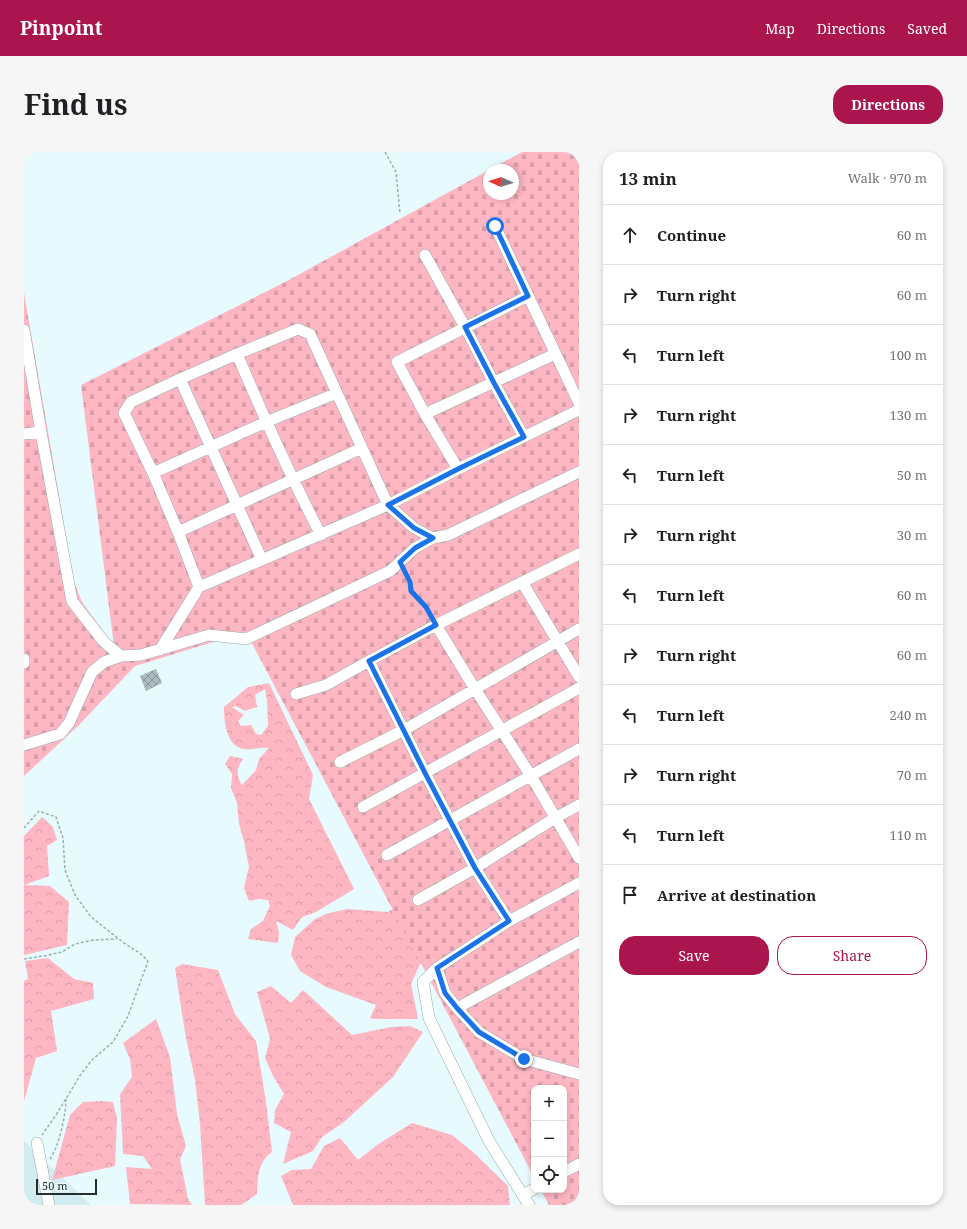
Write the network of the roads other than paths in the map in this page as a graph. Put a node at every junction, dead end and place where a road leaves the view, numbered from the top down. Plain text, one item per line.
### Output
1 (495, 226) dead end
2 (425, 255) dead end
3 (528, 296) junction
4 (465, 327) junction
5 (24, 330) edge
6 (236, 354) junction
7 (555, 354) junction
8 (180, 379) junction
9 (494, 383) junction
10 (337, 393) junction
11 (579, 403) edge
12 (579, 410) edge
13 (425, 414) junction
14 (266, 422) junction
15 (41, 432) junction
16 (24, 434) edge
17 (524, 437) junction
18 (211, 448) junction
19 (362, 448) junction
20 (458, 469) junction
21 (579, 472) edge
22 (153, 473) junction
23 (293, 480) junction
24 (237, 505) junction
25 (388, 505) junction
26 (178, 532) junction
27 (321, 535) junction
28 (433, 538) junction
29 (579, 554) edge
30 (262, 560) junction
31 (522, 582) junction
32 (199, 587) junction
33 (436, 625) junction
34 (579, 629) edge
35 (558, 642) junction
36 (160, 650) junction
37 (121, 656) junction
38 (24, 659) edge
39 (369, 661) junction
40 (24, 663) edge
41 (579, 677) edge
42 (579, 688) edge
43 (475, 689) junction
44 (296, 694) dead end
45 (404, 730) junction
46 (503, 731) junction
47 (24, 745) edge
48 (579, 749) edge
49 (340, 762) dead end
50 (425, 773) junction
51 (531, 776) junction
52 (579, 805) edge
53 (363, 807) dead end
54 (555, 818) junction
55 (450, 819) junction
56 (387, 855) dead end
57 (579, 858) edge
58 (475, 868) junction
59 (579, 883) edge
60 (418, 900) dead end
61 (509, 921) junction
62 (579, 942) edge
63 (437, 968) junction
64 (457, 1008) junction
65 (579, 1074) edge
66 (37, 1143) road end
67 (579, 1164) edge
68 (567, 1170) edge
69 (531, 1191) edge
70 (523, 1195) junction
71 (49, 1205) edge
72 (529, 1205) edge

1 - 3 lane
2 - 4 lane
3 - 4 lane
3 - 7 lane
4 - 9 lane
4 - 13 lane
5 - 15 lane
6 - 8 lane
6 - 10 lane
6 - 14 lane
7 - 9 lane
7 - 11 lane
8 - 18 lane
8 - 22 lane
9 - 13 lane
9 - 17 lane
10 - 14 lane
10 - 19 lane
12 - 17 lane
13 - 20 lane
14 - 18 lane
14 - 23 lane
15 - 16 lane
15 - 37 lane
17 - 20 lane
18 - 22 lane
18 - 24 lane
19 - 23 lane
19 - 25 lane
20 - 25 lane
21 - 28 lane
22 - 26 lane
23 - 24 lane
23 - 27 lane
24 - 26 lane
24 - 30 lane
25 - 27 lane
25 - 28 lane
26 - 32 lane
27 - 30 lane
28 - 36 lane
29 - 31 lane
30 - 32 lane
31 - 33 lane
31 - 35 lane
32 - 36 lane
33 - 39 lane
33 - 43 lane
34 - 35 lane
35 - 41 lane
35 - 43 lane
36 - 37 lane
37 - 47 lane
38 - 40 lane
39 - 44 lane
39 - 45 lane
42 - 46 lane
43 - 45 lane
43 - 46 lane
45 - 49 lane
45 - 50 lane
46 - 50 lane
46 - 51 lane
48 - 51 lane
50 - 53 lane
50 - 55 lane
51 - 54 lane
51 - 55 lane
52 - 54 lane
54 - 57 lane
54 - 58 lane
55 - 56 lane
55 - 58 lane
58 - 60 lane
58 - 61 lane
59 - 61 lane
61 - 63 lane
62 - 64 lane
63 - 64 lane
63 - 70 lane
64 - 65 lane
66 - 71 lane
67 - 68 lane
69 - 70 lane
70 - 72 lane

